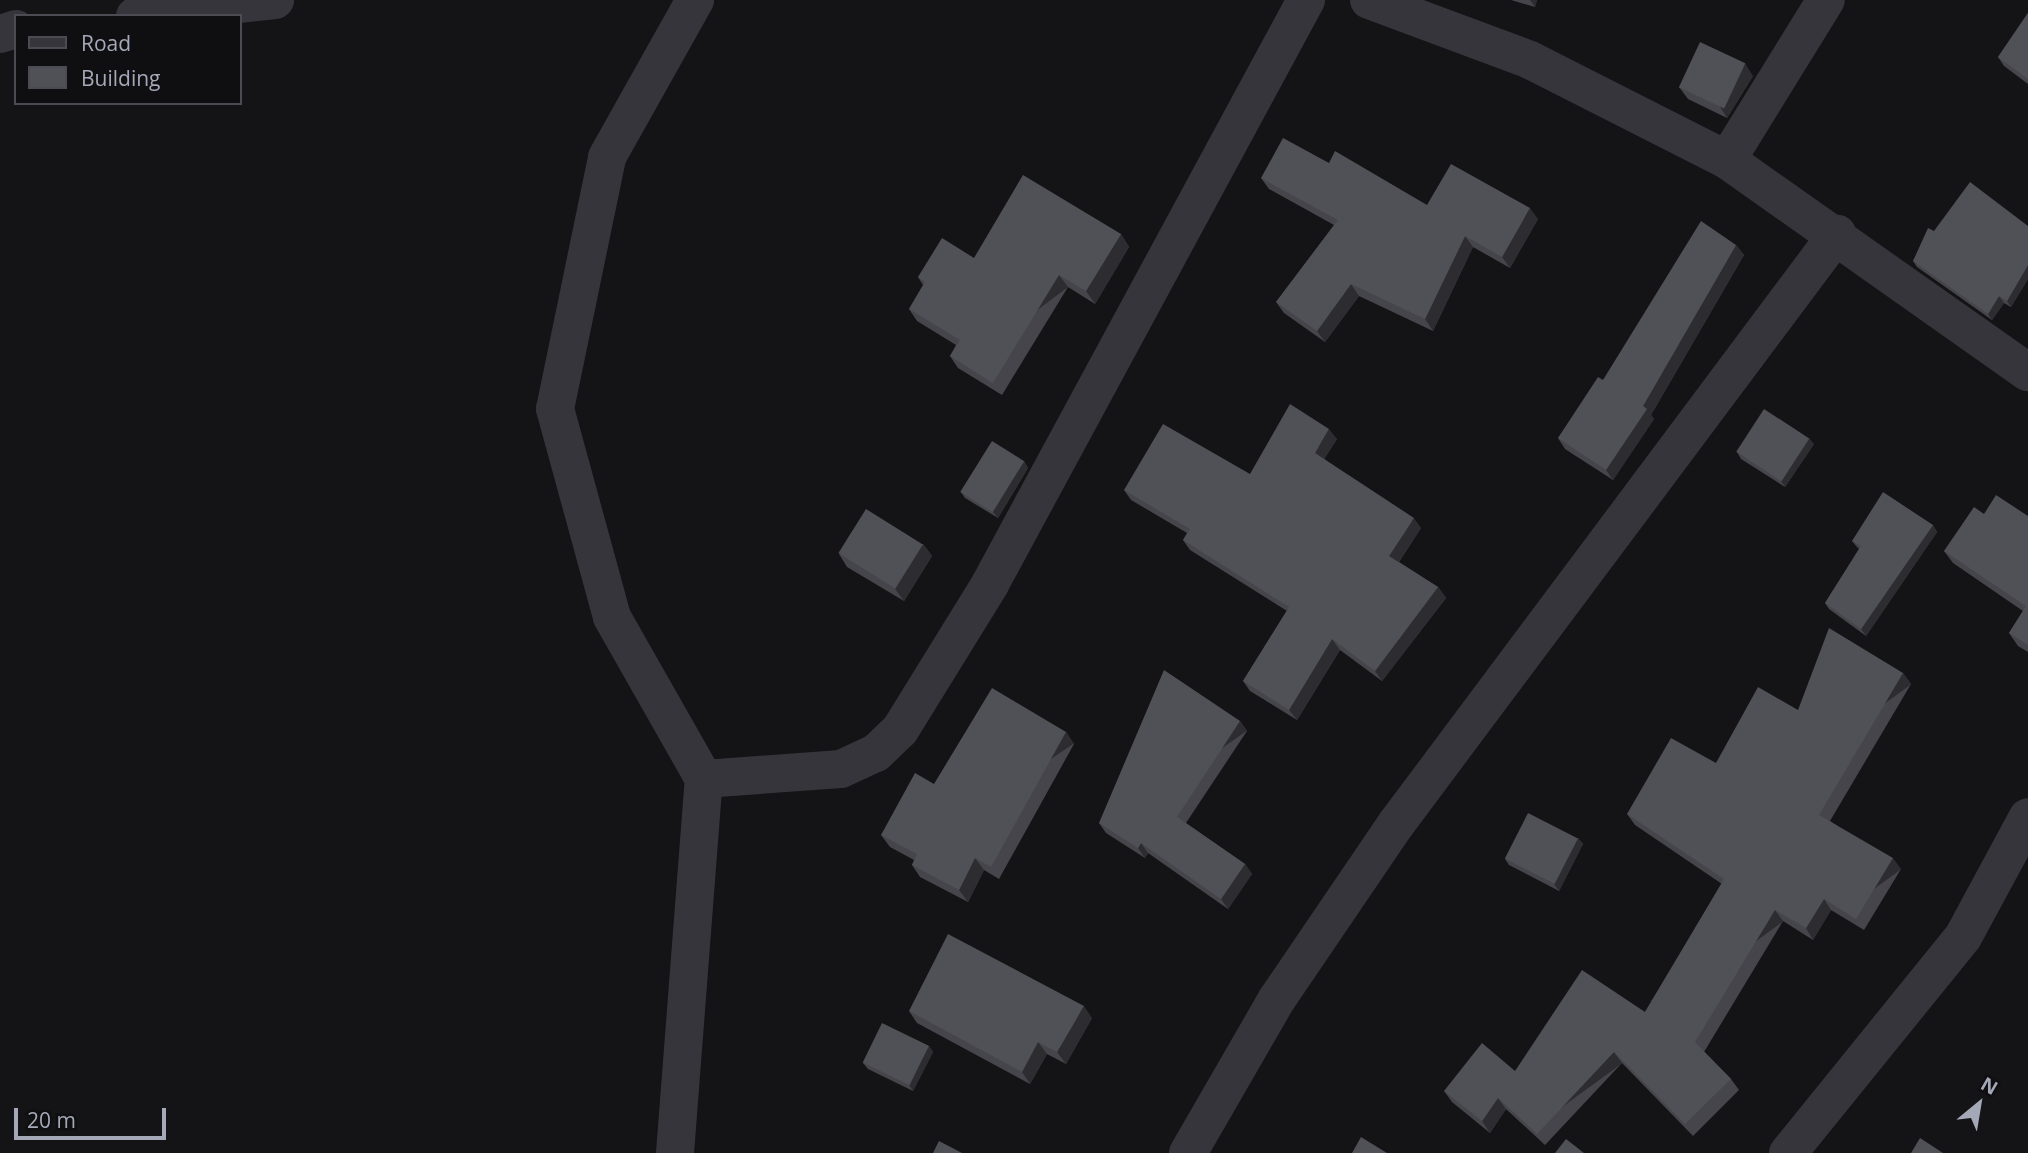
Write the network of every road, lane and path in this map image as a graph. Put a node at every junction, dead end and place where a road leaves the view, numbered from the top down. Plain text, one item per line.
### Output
1 (275, 0) edge
2 (695, 0) edge
3 (1306, 0) edge
4 (1369, 0) edge
5 (1826, 0) edge
6 (152, 14) edge
7 (1727, 160) junction
8 (1837, 234) junction
9 (2028, 372) edge
10 (704, 779) junction
11 (2028, 817) edge
12 (675, 1153) edge
13 (1188, 1153) edge
14 (1788, 1153) edge

1 - 6 street
2 - 10 street
3 - 10 street
4 - 7 street
5 - 7 street
7 - 8 street
8 - 9 street
8 - 13 street
10 - 12 street
11 - 14 street

